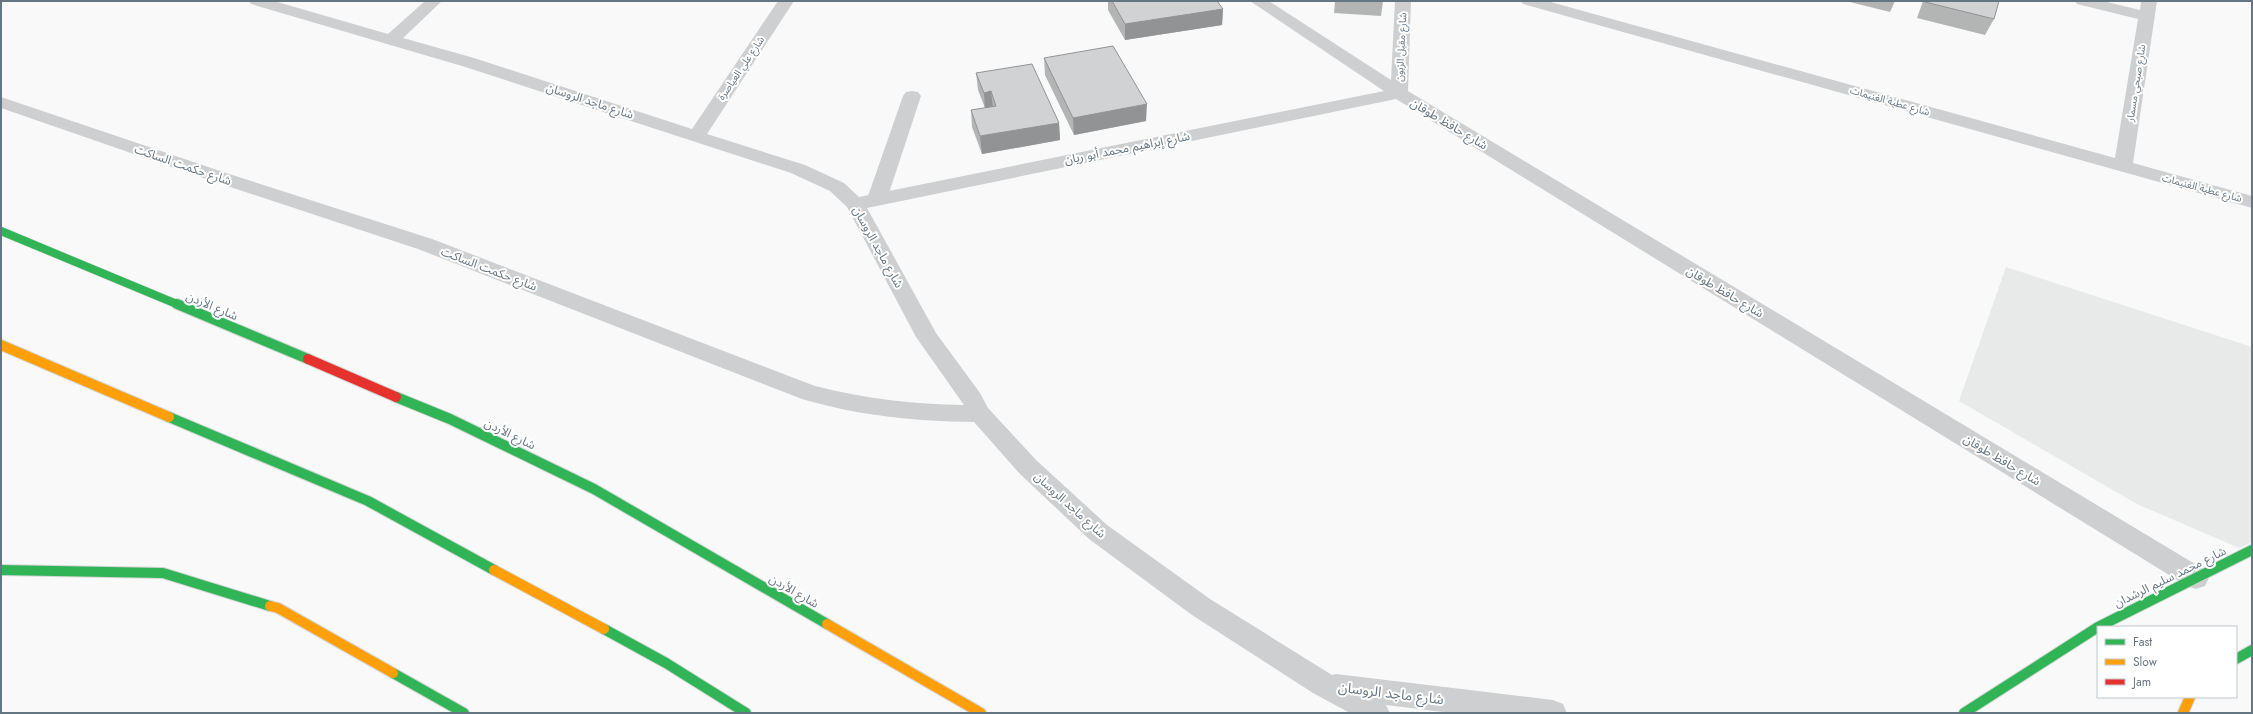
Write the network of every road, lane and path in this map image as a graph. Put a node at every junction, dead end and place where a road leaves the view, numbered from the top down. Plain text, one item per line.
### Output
1 (257, 1) edge
2 (434, 1) edge
3 (786, 1) edge
4 (1258, 1) edge
5 (1403, 1) edge
6 (1529, 1) edge
7 (2083, 1) edge
8 (2148, 8) edge
9 (391, 40) junction
10 (1399, 94) junction
11 (912, 96) dead end
12 (1, 102) edge
13 (697, 135) junction
14 (2123, 166) junction
15 (877, 199) junction
16 (2252, 202) edge
17 (855, 204) junction
18 (1, 231) edge
19 (1, 345) edge
20 (980, 414) junction
21 (2252, 550) edge
22 (1, 570) edge
23 (2196, 578) junction
24 (2100, 626) edge
25 (2097, 628) edge
26 (2252, 650) edge
27 (2237, 658) edge
28 (1323, 684) junction
29 (2190, 698) edge
30 (464, 713) edge
31 (746, 713) edge
32 (981, 713) edge
33 (1376, 713) edge
34 (1553, 713) edge
35 (1964, 713) edge
36 (2183, 713) edge

1 - 9 street, شارع ماجد الروسان
2 - 9 street
3 - 13 street, شارع علي العياصرة
4 - 10 street, شارع حافظ طوقان
5 - 10 street, شارع مقبل الزبون
6 - 14 street, شارع عطية الغنيمات
7 - 8 street
8 - 14 street, شارع صبحي مسمار
9 - 13 street, شارع ماجد الروسان
10 - 15 street, شارع إبراهيم محمد أبو ريان
10 - 23 street, شارع حافظ طوقان
11 - 15 street
12 - 20 street, شارع حكمت الساكت
13 - 17 street, شارع ماجد الروسان
14 - 16 street, شارع عطية الغنيمات
15 - 17 street, شارع إبراهيم محمد أبو ريان
17 - 20 street, شارع ماجد الروسان
18 - 32 main road, شارع الأردن
19 - 31 main road
20 - 28 street, شارع ماجد الروسان
21 - 23 main road, شارع محمد سليم الرشدان
22 - 30 main road
23 - 24 main road, شارع محمد سليم الرشدان
25 - 35 main road, شارع محمد سليم الرشدان
26 - 27 main road
28 - 33 street, شارع ماجد الروسان
28 - 34 street, شارع ماجد الروسان
29 - 36 main road

